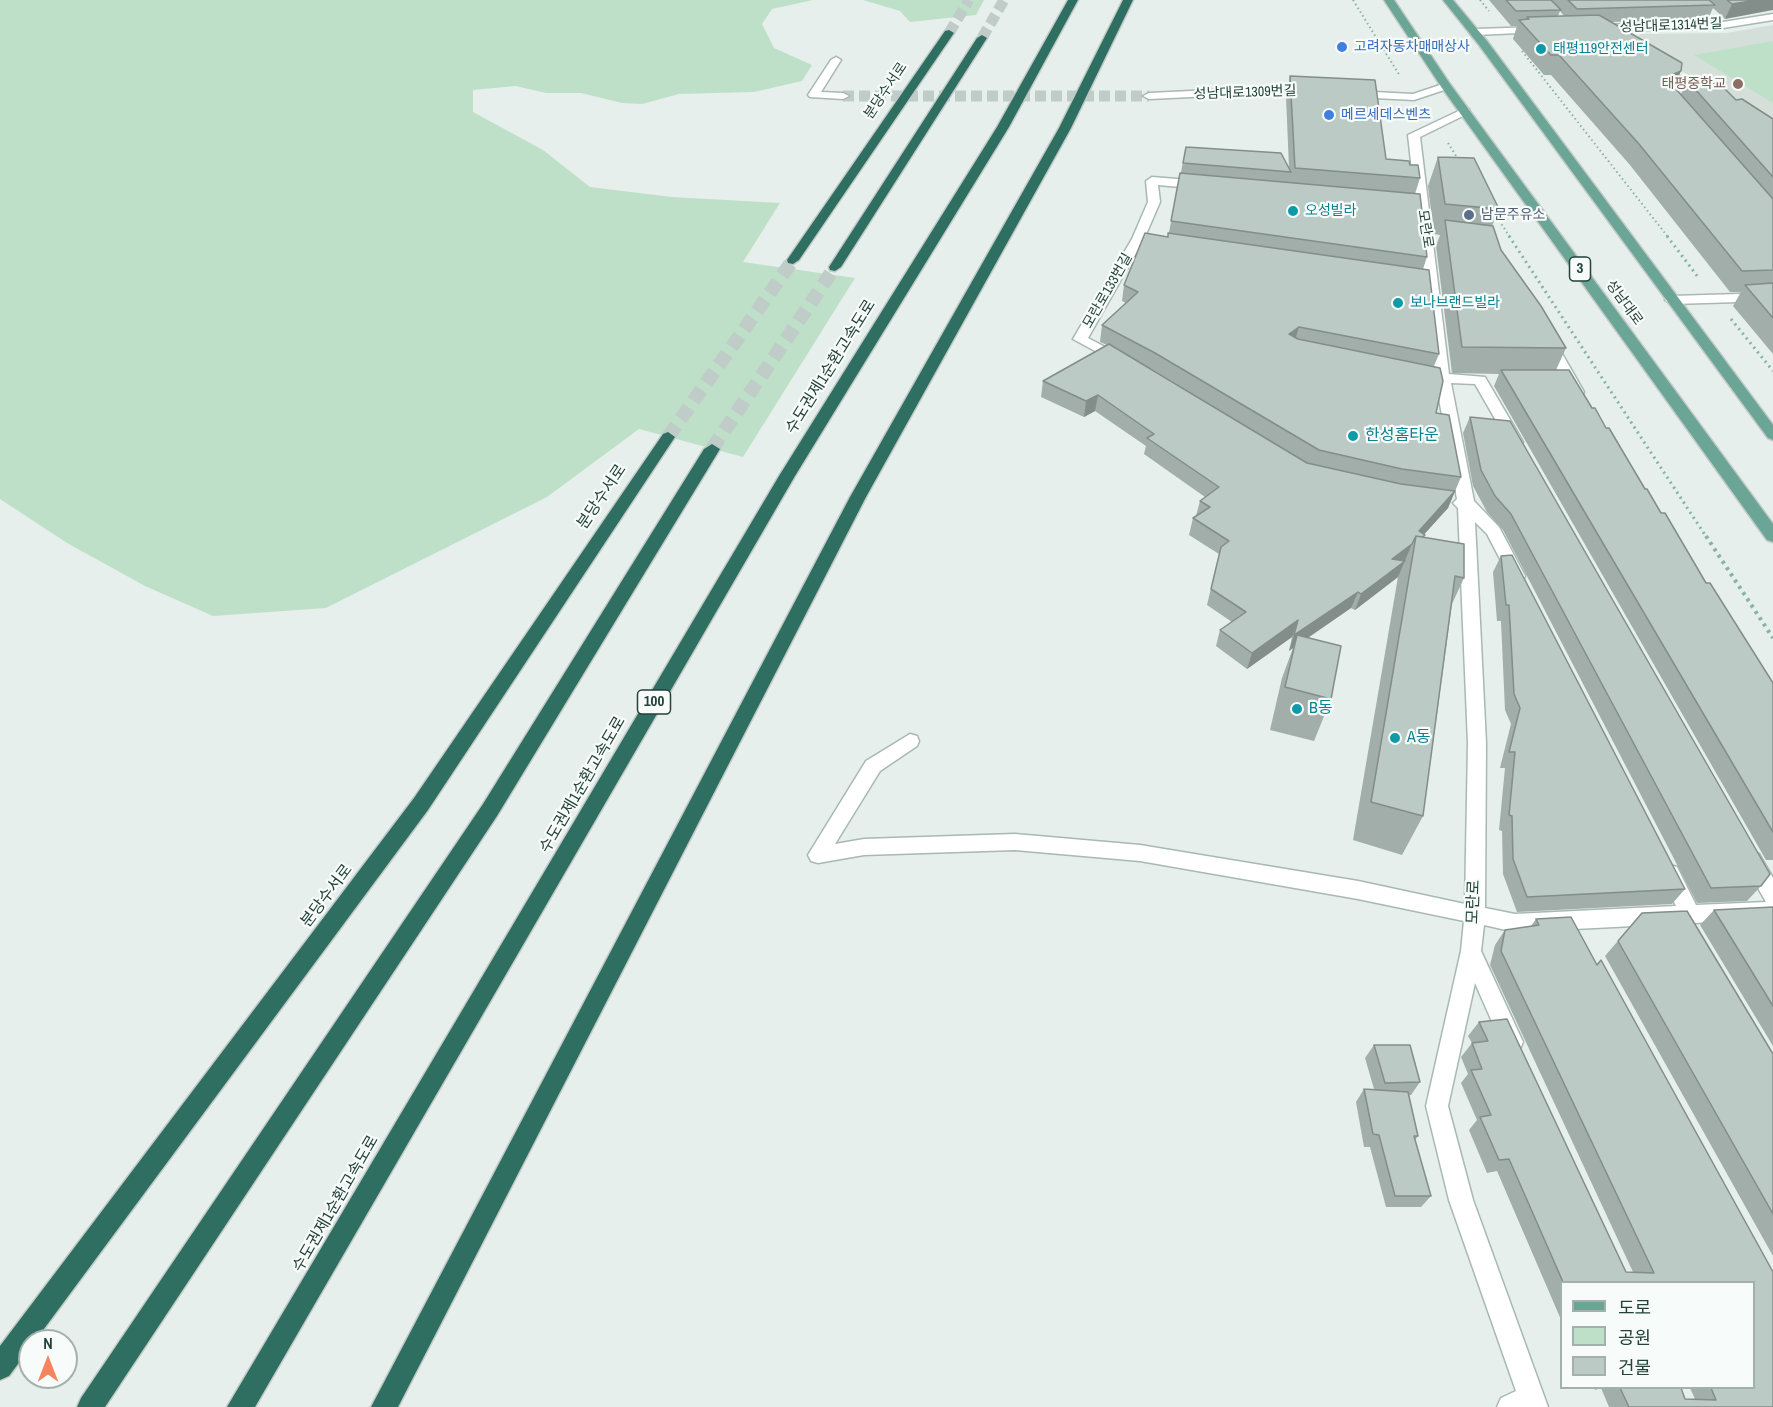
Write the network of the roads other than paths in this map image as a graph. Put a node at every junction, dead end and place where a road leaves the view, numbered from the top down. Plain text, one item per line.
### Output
1 (1073, 0) edge
2 (1128, 0) edge
3 (1389, 0) edge
4 (1448, 0) edge
5 (1710, 13) edge
6 (1773, 17) edge
7 (1723, 25) junction
8 (1547, 30) edge
9 (1475, 32) junction
10 (949, 33) tunnel mouth
11 (982, 38) tunnel mouth
12 (1616, 40) edge
13 (1645, 59) edge
14 (836, 60) dead end
15 (1446, 86) junction
16 (1694, 89) junction
17 (1322, 92) edge
18 (1345, 94) edge
19 (1676, 95) edge
20 (843, 96) tunnel mouth
21 (1149, 96) tunnel mouth
22 (1714, 101) edge
23 (1465, 111) junction
24 (1210, 186) edge
25 (793, 260) tunnel mouth
26 (835, 267) tunnel mouth
27 (1771, 299) edge
28 (1672, 300) junction
29 (1540, 330) edge
30 (1137, 369) edge
31 (1420, 374) edge
32 (1443, 379) junction
33 (1480, 380) junction
34 (1503, 381) edge
35 (1583, 401) edge
36 (1773, 435) edge
37 (668, 437) tunnel mouth
38 (712, 449) tunnel mouth
39 (1521, 453) edge
40 (1442, 500) edge
41 (1466, 503) junction
42 (1773, 536) edge
43 (1526, 593) edge
44 (910, 741) dead end
45 (1744, 844) edge
46 (1659, 853) edge
47 (1773, 896) edge
48 (1773, 910) edge
49 (1475, 913) junction
50 (1571, 919) junction
51 (1689, 923) junction
52 (1583, 940) edge
53 (1471, 951) junction
54 (1521, 1060) edge
55 (0, 1367) edge
56 (1525, 1404) edge
57 (90, 1407) edge
58 (240, 1407) edge
59 (384, 1407) edge

1 - 58 highway, 수도권제1순환고속도로 / 100
2 - 59 highway
3 - 15 main road, 성남대로 / 3
4 - 9 main road
5 - 7 street
6 - 7 street, 성남대로1314번길
7 - 12 street, 성남대로1314번길
8 - 9 street
9 - 28 main road
10 - 25 highway, 분당수서로
11 - 26 highway
13 - 16 street
14 - 20 street
15 - 18 street
15 - 23 main road, 성남대로 / 3
16 - 19 street
16 - 22 street
17 - 21 street, 성남대로1309번길
23 - 32 street, 모란로
23 - 42 main road, 성남대로 / 3
24 - 30 street, 모란로133번길
27 - 28 street
28 - 36 main road
29 - 35 street
31 - 32 street
32 - 33 street
32 - 41 street, 모란로
33 - 34 street
33 - 39 street
37 - 55 highway, 분당수서로
38 - 57 highway
40 - 41 street
41 - 43 street
41 - 49 street, 모란로
44 - 49 street
45 - 47 street
46 - 51 street
48 - 51 street
49 - 50 street
49 - 53 street, 모란로
50 - 51 street
50 - 52 street
53 - 54 street
53 - 56 street, 모란로

